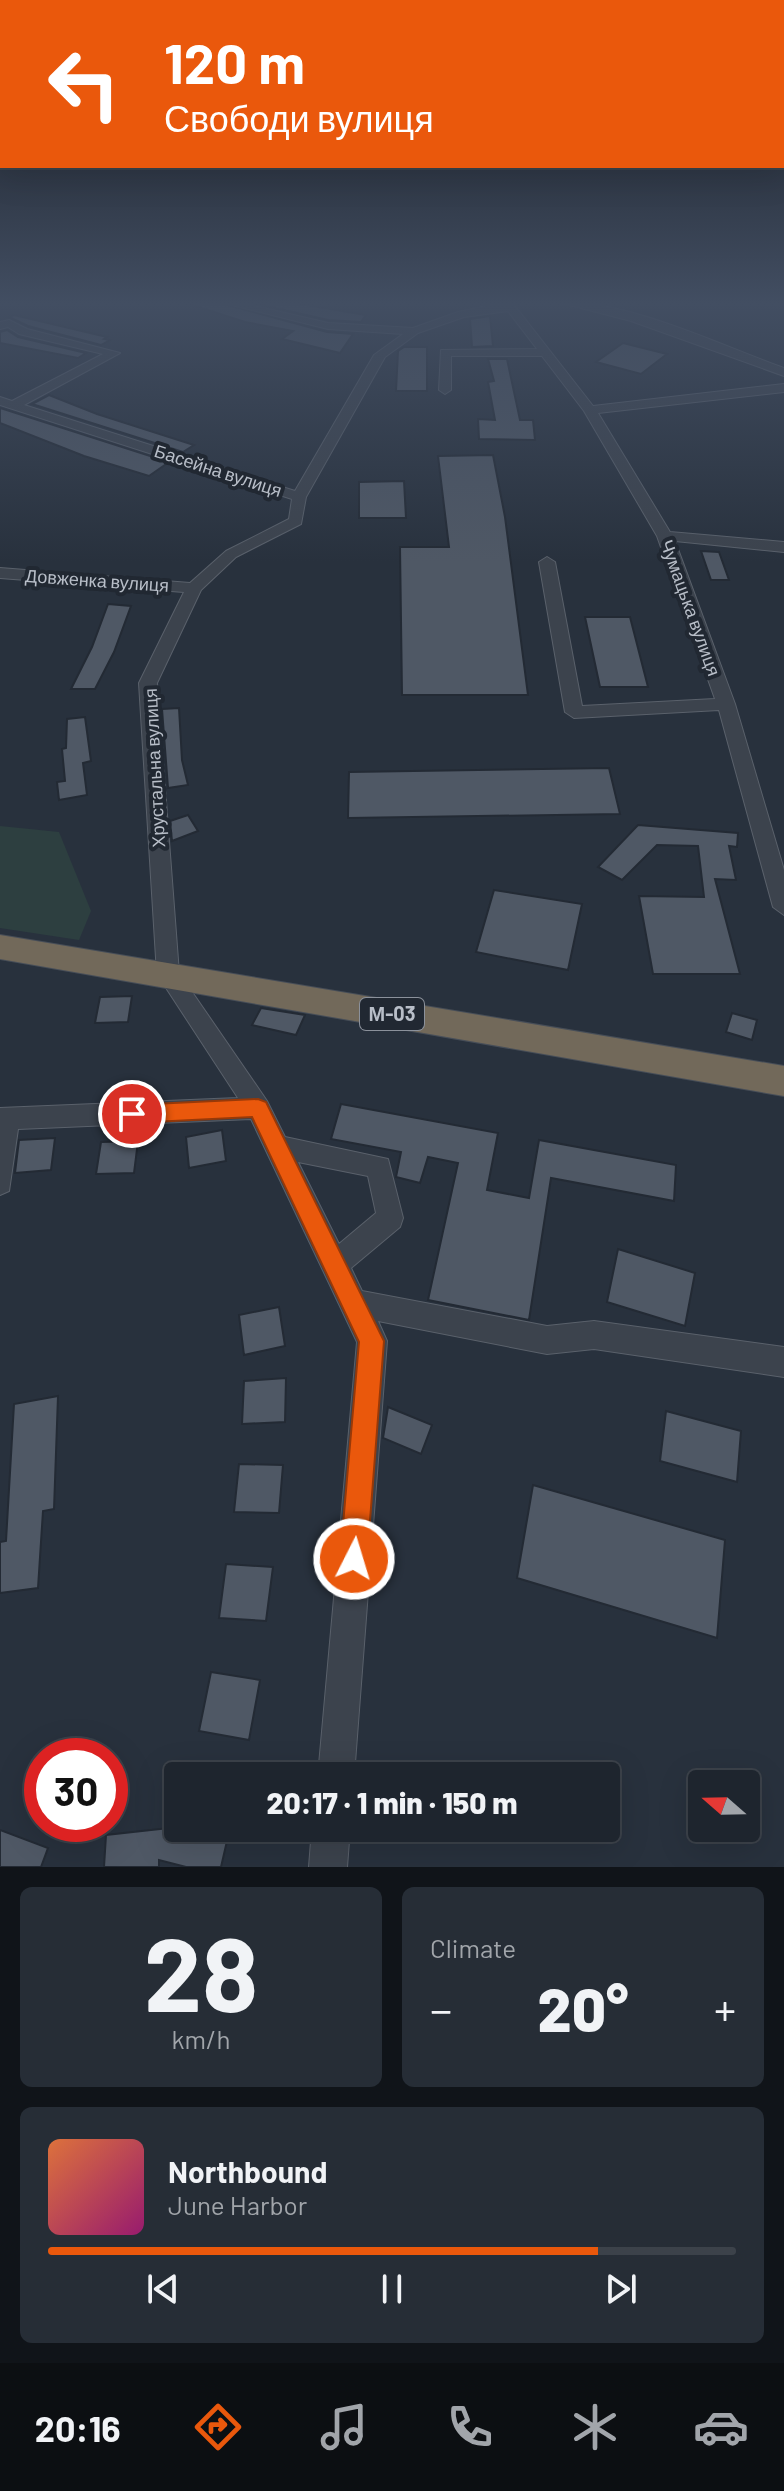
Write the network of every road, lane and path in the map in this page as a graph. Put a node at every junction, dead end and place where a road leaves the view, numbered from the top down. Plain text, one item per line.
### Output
1 (38, 388) edge
2 (361, 388) edge
3 (573, 388) edge
4 (783, 388) edge
5 (6, 403) edge
6 (590, 410) junction
7 (299, 497) junction
8 (665, 536) junction
9 (784, 547) edge
10 (547, 562) dead end
11 (0, 573) edge
12 (194, 588) junction
13 (726, 704) junction
14 (780, 874) edge
15 (784, 907) edge
16 (0, 947) edge
17 (168, 974) junction
18 (784, 1081) edge
19 (258, 1108) junction
20 (3, 1119) edge
21 (277, 1147) junction
22 (0, 1183) edge
23 (334, 1265) junction
24 (353, 1303) junction
25 (784, 1362) edge
26 (337, 1762) edge
27 (330, 1842) edge
28 (328, 1867) edge

1 - 5 street
2 - 7 street, Хрустальна вулиця
3 - 6 street, Чумацька вулиця
4 - 6 street
5 - 7 street, Басейна вулиця
6 - 8 street, Чумацька вулиця
7 - 12 street, Хрустальна вулиця
8 - 9 street
8 - 13 street, Чумацька вулиця
10 - 13 street
11 - 12 street, Довженка вулиця
12 - 17 street, Хрустальна вулиця
13 - 14 street, Чумацька вулиця
14 - 15 street, Чумацька вулиця
16 - 17 highway, М-03
17 - 18 highway, М-03
17 - 19 street
19 - 20 street
19 - 21 street
20 - 22 street
21 - 23 street
21 - 23 street
23 - 24 street
24 - 25 street
24 - 26 street
27 - 28 street

